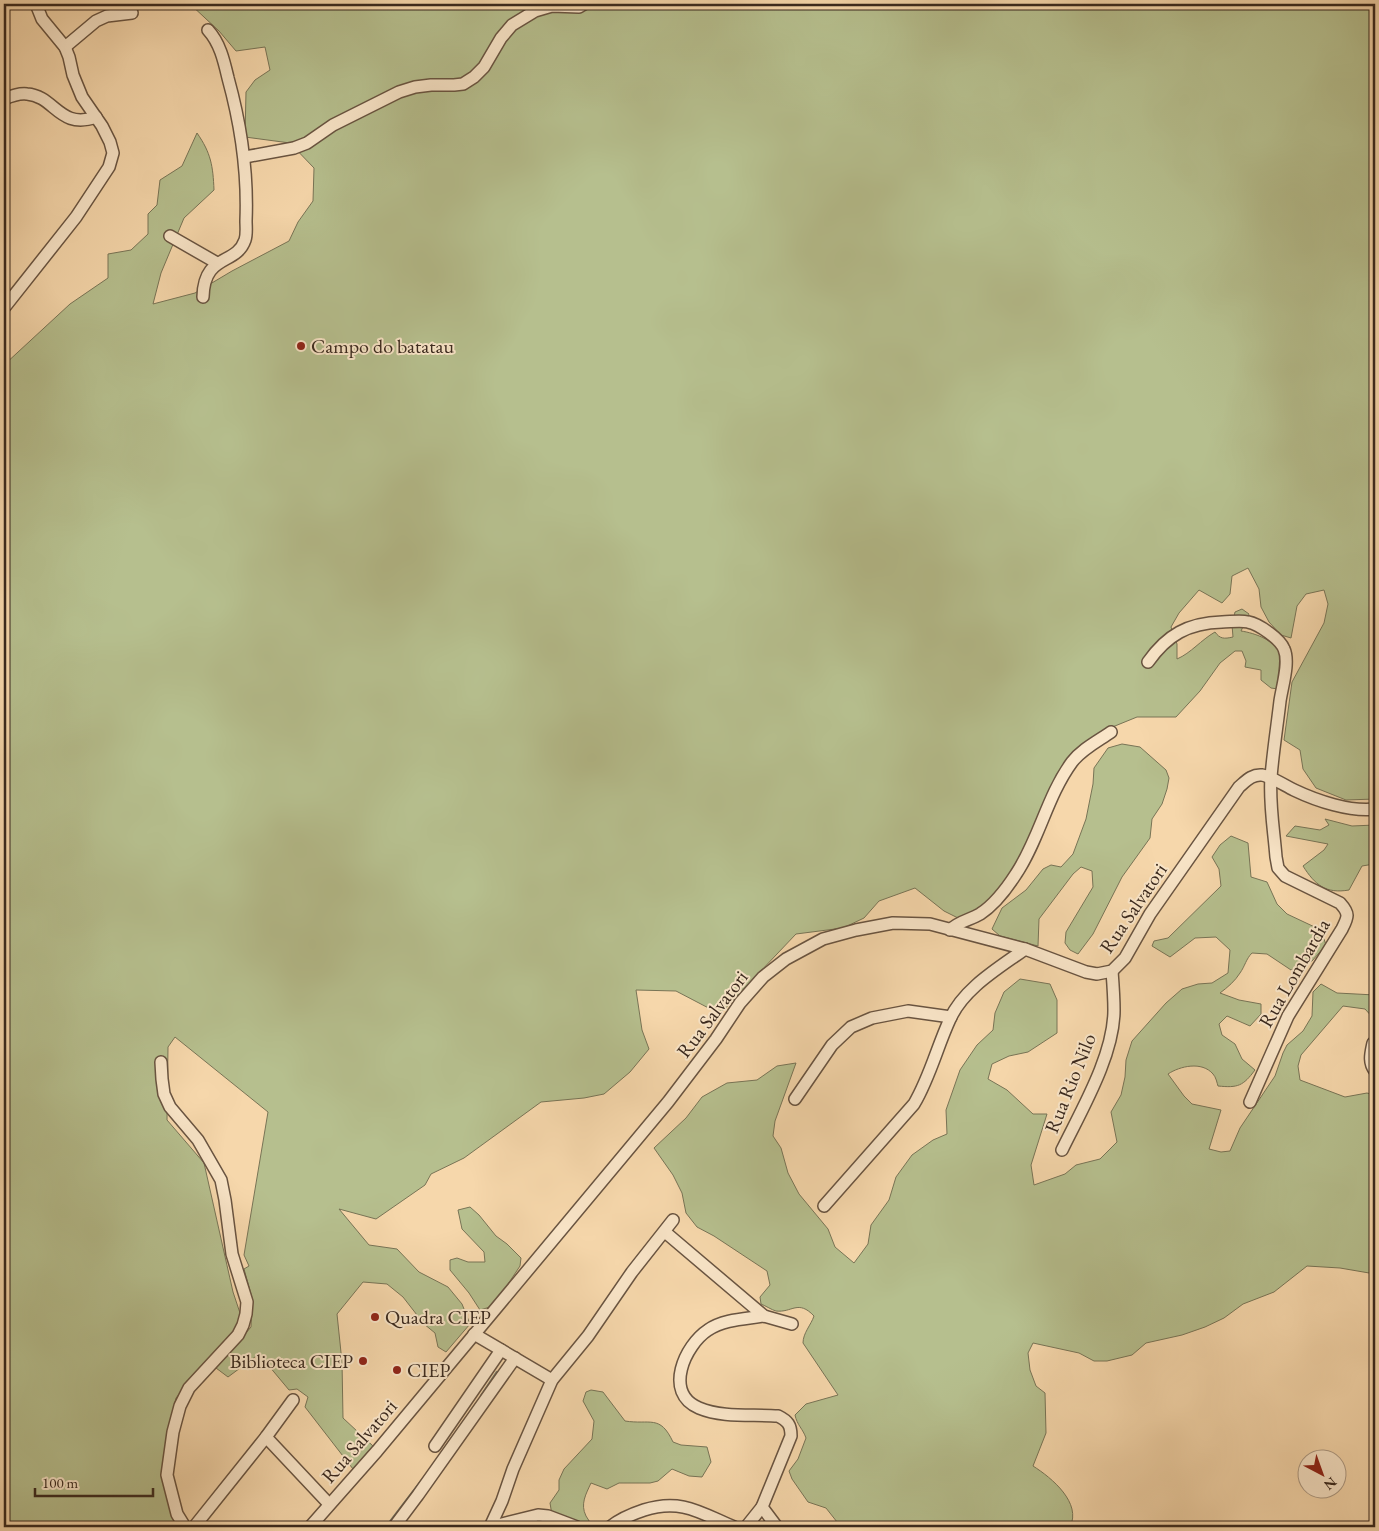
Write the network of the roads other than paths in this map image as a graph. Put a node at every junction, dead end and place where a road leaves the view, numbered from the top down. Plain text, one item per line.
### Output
1 (36, 4) edge
2 (584, 4) edge
3 (132, 13) dead end
4 (208, 30) dead end
5 (65, 47) junction
6 (4, 99) edge
7 (96, 117) junction
8 (244, 157) junction
9 (170, 236) dead end
10 (217, 263) junction
11 (203, 297) dead end
12 (4, 308) edge
13 (1148, 662) dead end
14 (1111, 732) dead end
15 (1271, 779) junction
16 (1375, 809) edge
17 (950, 930) junction
18 (1025, 949) junction
19 (1112, 971) junction
20 (951, 1017) junction
21 (1373, 1043) dead end
22 (162, 1062) dead end
23 (1375, 1071) edge
24 (795, 1099) dead end
25 (1250, 1102) dead end
26 (1062, 1150) dead end
27 (824, 1206) dead end
28 (673, 1220) dead end
29 (665, 1232) junction
30 (764, 1316) junction
31 (792, 1324) dead end
32 (474, 1334) junction
33 (501, 1350) junction
34 (515, 1358) junction
35 (552, 1380) junction
36 (293, 1400) dead end
37 (266, 1437) junction
38 (435, 1446) dead end
39 (330, 1504) junction
40 (762, 1507) junction
41 (185, 1527) edge
42 (194, 1527) edge
43 (310, 1527) edge
44 (394, 1527) edge
45 (490, 1527) edge
46 (577, 1527) edge
47 (610, 1527) edge
48 (734, 1527) edge
49 (746, 1527) edge
50 (777, 1527) edge

1 - 5 street
2 - 8 street
3 - 5 street
4 - 8 street
5 - 7 street
6 - 7 street
7 - 12 street
8 - 10 street
9 - 10 street
10 - 11 street
13 - 15 street
14 - 17 street
15 - 16 street, Rua Salvatori
15 - 19 street, Rua Salvatori
15 - 25 street, Rua Lombardia
17 - 18 street, Rua Salvatori
17 - 32 street, Rua Salvatori
18 - 19 street, Rua Salvatori
18 - 20 street
19 - 26 street, Rua Rio Nilo
20 - 24 street
20 - 27 street
21 - 23 street
22 - 41 street
28 - 29 street
29 - 30 street
29 - 35 street
30 - 31 street
30 - 40 street
32 - 33 street
32 - 39 street, Rua Salvatori
33 - 34 street
33 - 38 street
34 - 35 street
34 - 44 street
35 - 45 street
36 - 37 street
37 - 39 street
37 - 42 street
39 - 43 street, Rua Salvatori
40 - 49 street
40 - 50 street
45 - 46 street
47 - 48 street

